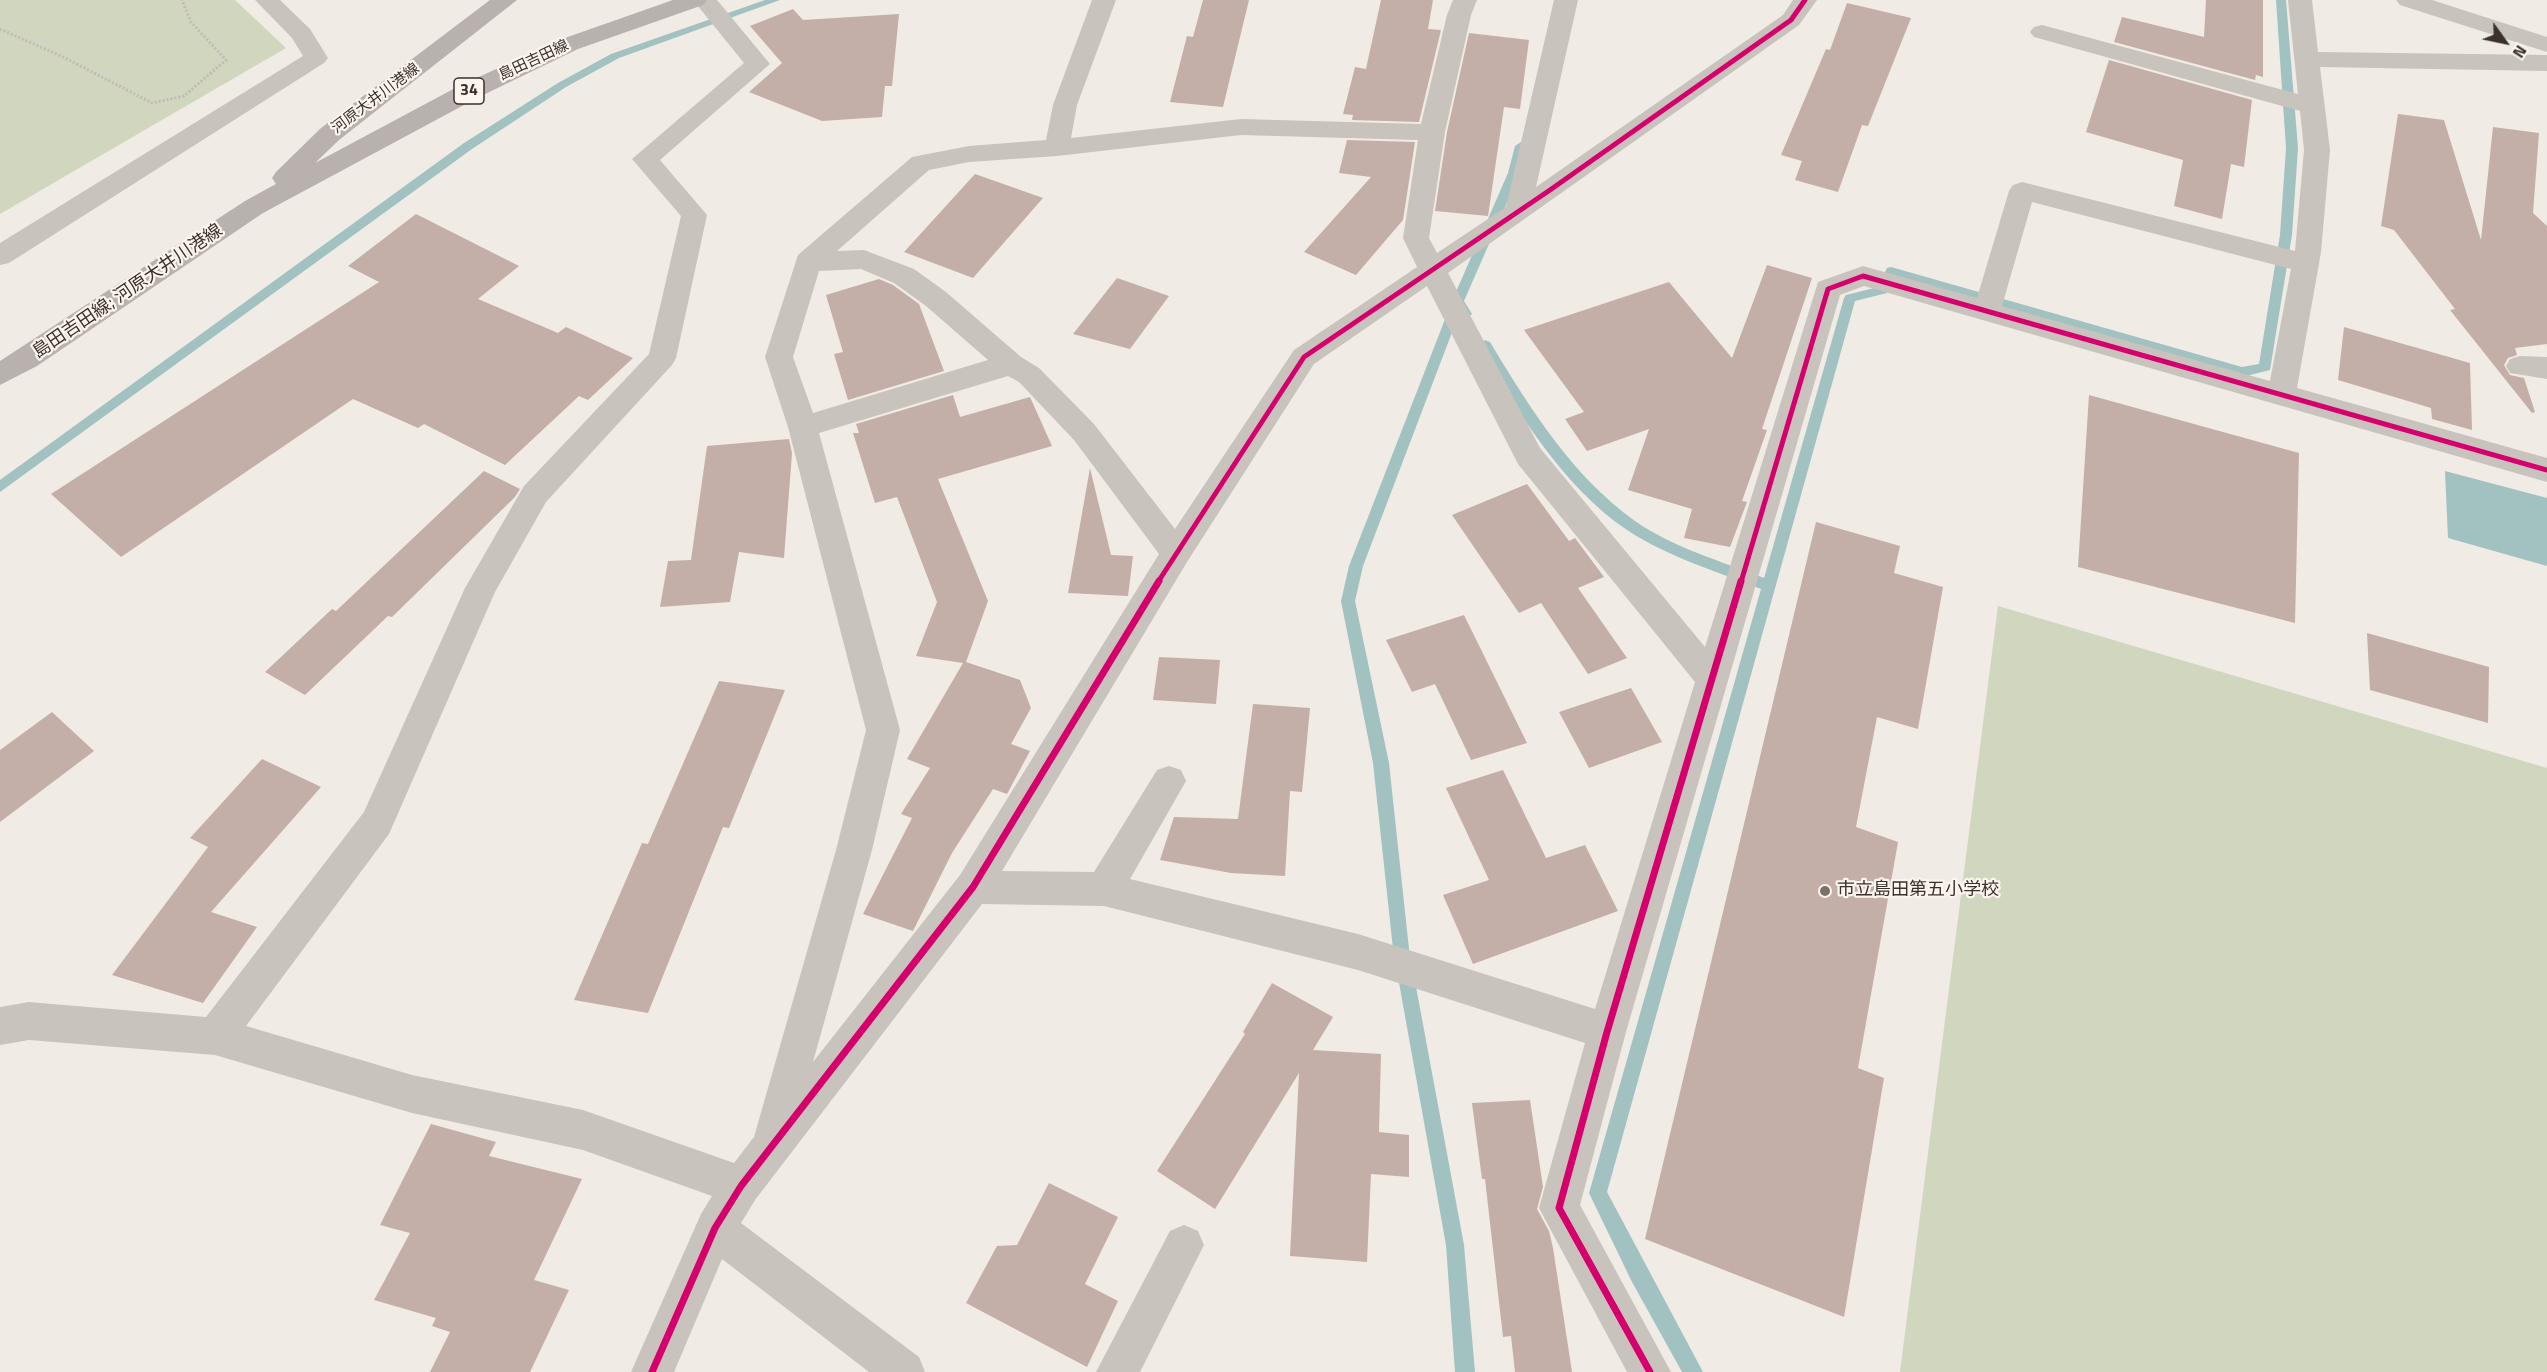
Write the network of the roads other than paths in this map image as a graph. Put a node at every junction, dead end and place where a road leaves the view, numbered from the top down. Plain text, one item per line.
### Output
1 (267, 0) edge
2 (505, 0) edge
3 (695, 0) edge
4 (705, 0) edge
5 (1104, 0) edge
6 (1465, 0) edge
7 (1566, 0) edge
8 (1805, 0) edge
9 (2300, 0) edge
10 (2408, 0) edge
11 (2042, 32) dead end
12 (2547, 49) edge
13 (2307, 59) junction
14 (2312, 106) junction
15 (1432, 132) junction
16 (1057, 148) junction
17 (254, 207) junction
18 (1518, 211) junction
19 (0, 256) edge
20 (808, 262) junction
21 (2306, 263) junction
22 (1434, 268) junction
23 (1987, 311) junction
24 (1011, 364) junction
25 (0, 374) edge
26 (2282, 394) junction
27 (803, 427) junction
28 (2547, 470) edge
29 (1176, 553) junction
30 (1713, 680) junction
31 (1169, 781) dead end
32 (974, 887) junction
33 (1104, 889) junction
34 (0, 1026) edge
35 (1607, 1032) junction
36 (215, 1036) junction
37 (768, 1152) junction
38 (741, 1186) junction
39 (715, 1228) junction
40 (1184, 1245) dead end
41 (652, 1372) edge
42 (904, 1372) edge
43 (1117, 1372) edge
44 (1650, 1372) edge

1 - 19 street
2 - 17 main road, 河原大井川港線
3 - 17 main road, 島田吉田線 / 34
4 - 36 street
5 - 16 street
6 - 15 street
7 - 18 street
8 - 18 street
9 - 13 street
10 - 12 street
11 - 14 street
12 - 13 street
13 - 14 street
14 - 21 street
15 - 16 street
15 - 22 street
16 - 20 street
17 - 25 main road, 島田吉田線; 河原大井川港線 / 34
18 - 22 street
20 - 24 street
20 - 27 street
21 - 23 street
21 - 26 street
22 - 29 street
22 - 30 street
23 - 26 street
23 - 30 street
24 - 27 street
24 - 29 street
26 - 28 street
27 - 37 street
29 - 32 street
30 - 35 street
31 - 33 street
32 - 33 street
32 - 37 street
33 - 35 street
34 - 36 street
35 - 44 street
36 - 38 street
37 - 38 street
38 - 39 street
39 - 41 street
39 - 42 street
40 - 43 street

